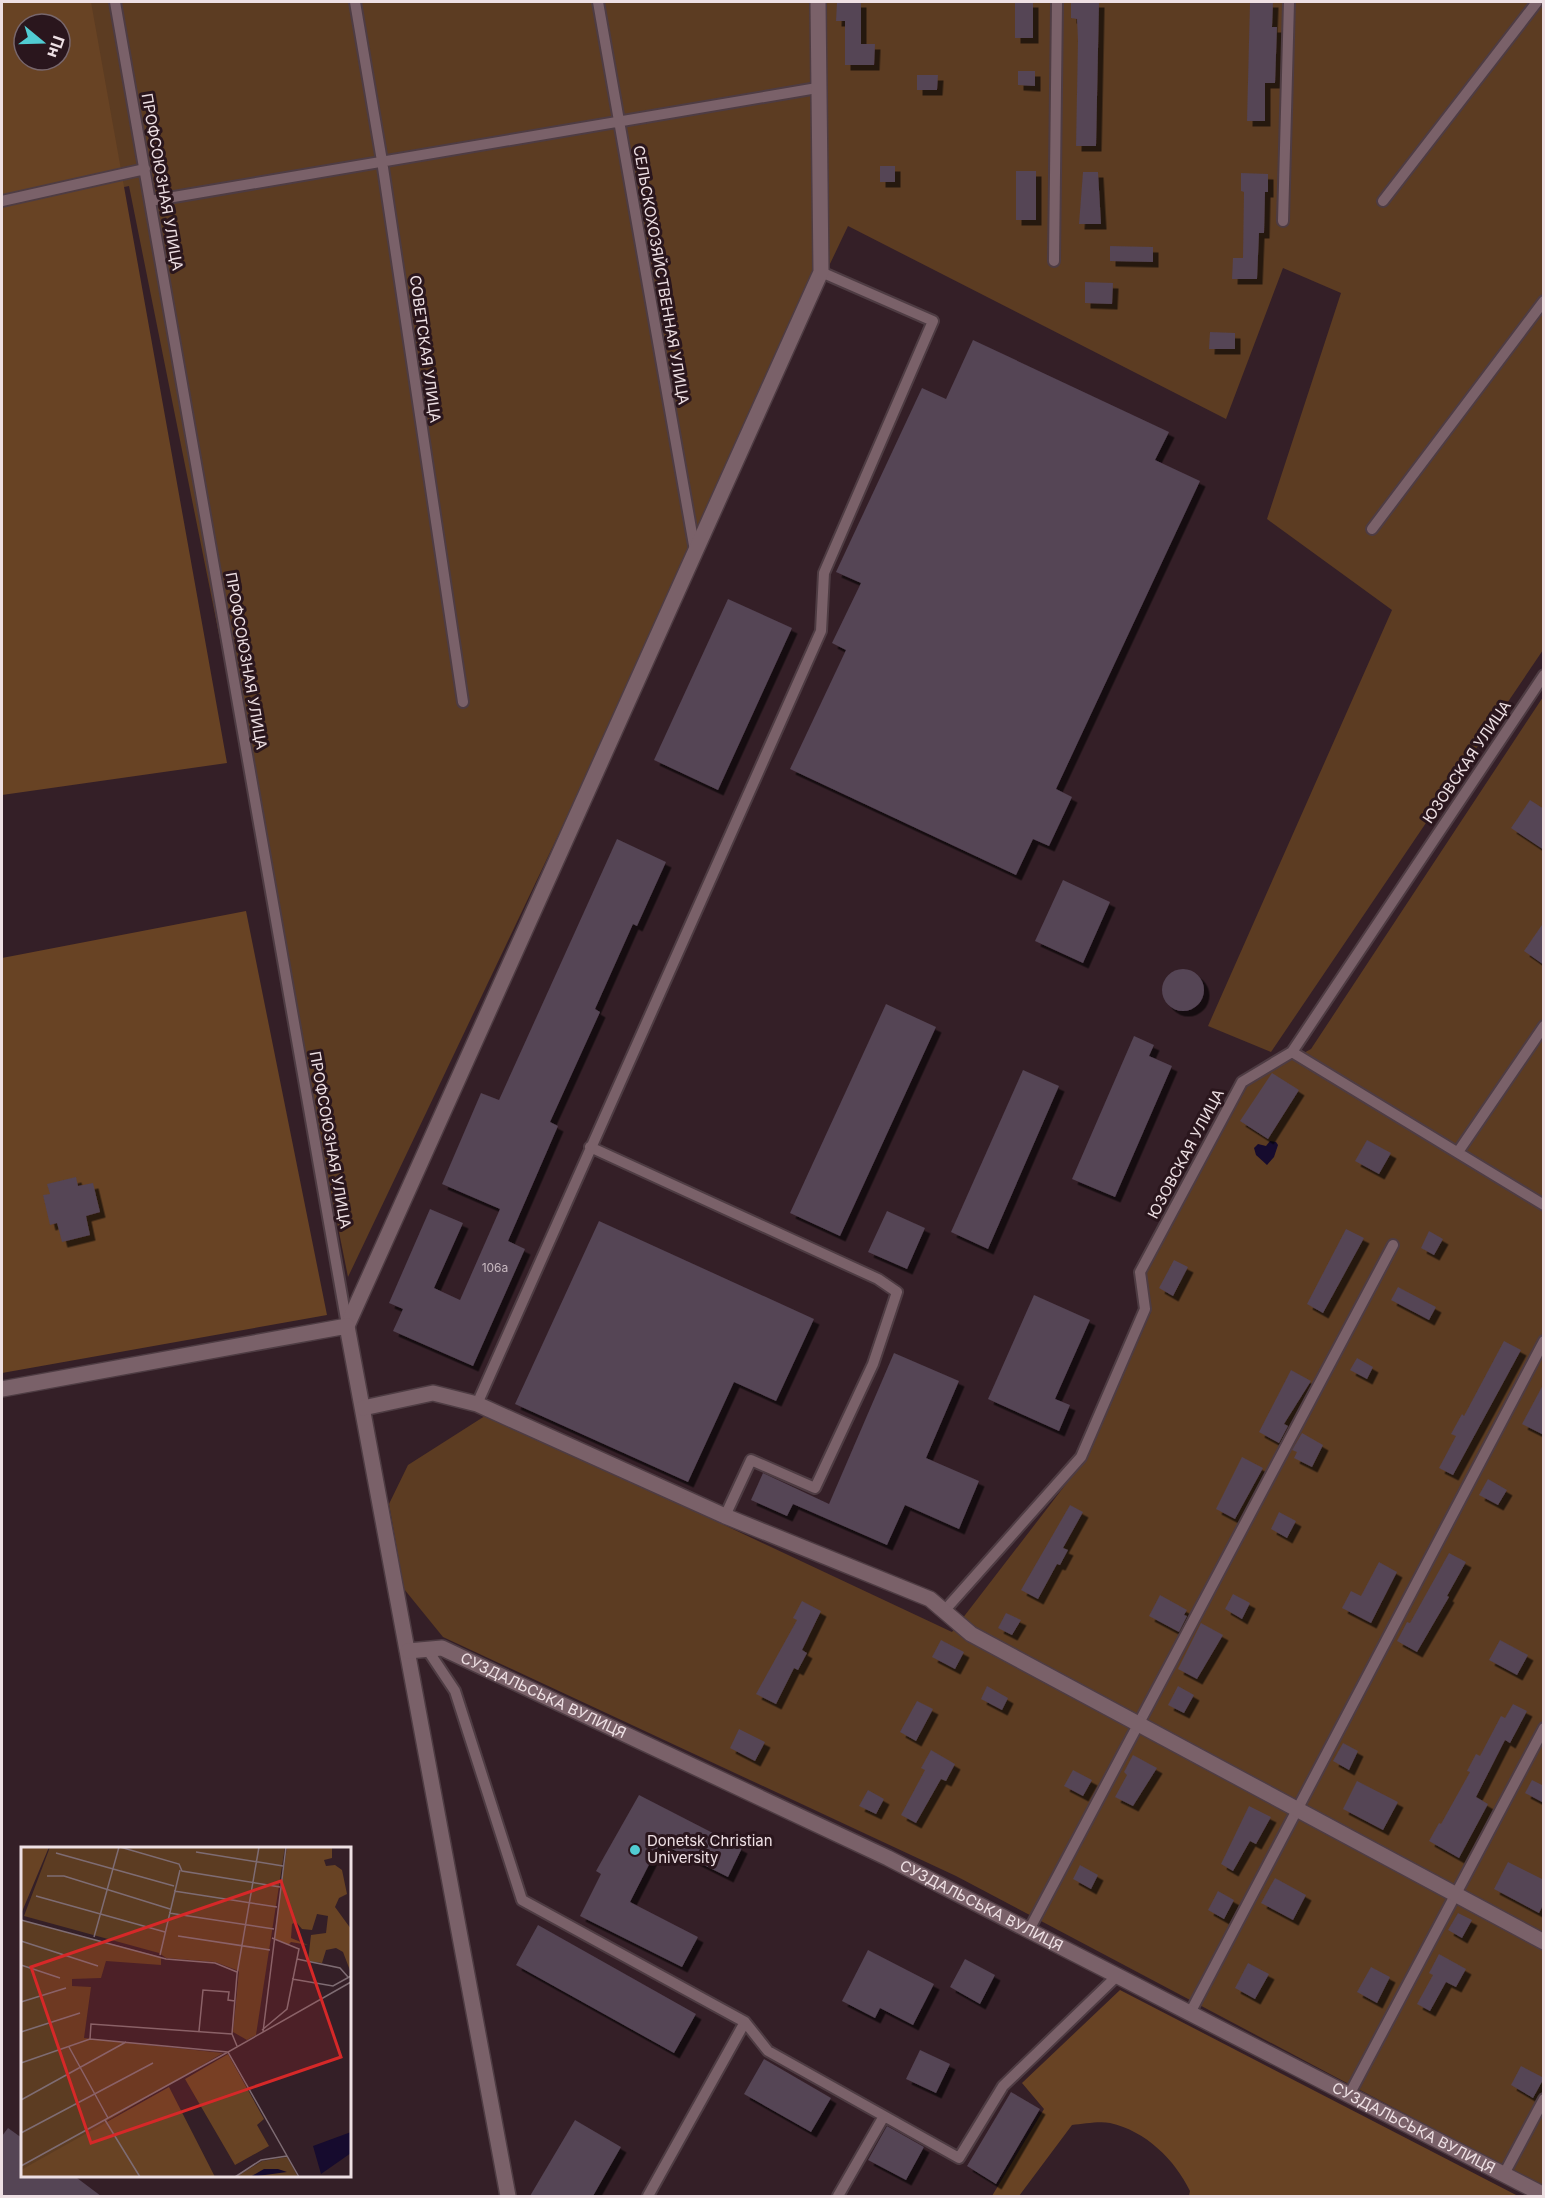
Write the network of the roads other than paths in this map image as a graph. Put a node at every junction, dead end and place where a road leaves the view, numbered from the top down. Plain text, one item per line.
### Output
1 (115, 2) edge
2 (355, 2) edge
3 (598, 2) edge
4 (818, 2) edge
5 (1057, 2) edge
6 (1289, 2) edge
7 (1537, 2) edge
8 (817, 88) junction
9 (618, 122) junction
10 (382, 161) junction
11 (145, 169) junction
12 (2, 201) edge
13 (150, 201) junction
14 (1383, 201) dead end
15 (1283, 221) dead end
16 (1054, 261) dead end
17 (821, 272) junction
18 (1544, 301) edge
19 (1372, 529) dead end
20 (696, 554) junction
21 (1544, 675) edge
22 (463, 702) dead end
23 (1544, 1026) edge
24 (1293, 1052) junction
25 (590, 1147) junction
26 (1458, 1152) junction
27 (1544, 1205) edge
28 (1393, 1245) dead end
29 (347, 1326) junction
30 (1544, 1341) edge
31 (2, 1389) edge
32 (477, 1404) junction
33 (363, 1408) junction
34 (725, 1516) junction
35 (945, 1610) junction
36 (427, 1649) junction
37 (408, 1651) junction
38 (1139, 1725) junction
39 (1544, 1728) edge
40 (1297, 1809) junction
41 (1455, 1894) junction
42 (1029, 1929) junction
43 (1544, 1942) edge
44 (1118, 1975) junction
45 (1190, 2013) junction
46 (745, 2022) junction
47 (1349, 2095) junction
48 (1544, 2099) edge
49 (884, 2116) junction
50 (1504, 2174) junction
51 (1544, 2195) edge
52 (508, 2196) edge
53 (648, 2196) edge
54 (838, 2196) edge

1 - 11 lane, ПРОФСОЮЗНАЯ УЛИЦА
2 - 10 lane, СОВЕТСКАЯ УЛИЦА
3 - 9 lane, СЕЛЬСКОХОЗЯЙСТВЕННАЯ УЛИЦА
4 - 8 street
5 - 16 lane
6 - 15 lane
7 - 14 lane
8 - 9 lane
8 - 17 street
9 - 10 lane
9 - 20 lane, СЕЛЬСКОХОЗЯЙСТВЕННАЯ УЛИЦА
10 - 13 lane
10 - 22 lane, СОВЕТСКАЯ УЛИЦА
11 - 12 lane
11 - 13 lane, ПРОФСОЮЗНАЯ УЛИЦА
13 - 29 lane, ПРОФСОЮЗНАЯ УЛИЦА
17 - 20 street
17 - 25 lane
18 - 19 lane
20 - 29 street
21 - 24 lane, ЮЗОВСКАЯ УЛИЦА
23 - 26 lane
24 - 26 lane
24 - 35 lane, ЮЗОВСКАЯ УЛИЦА
25 - 32 lane
25 - 34 lane
26 - 27 lane
28 - 38 lane
29 - 31 street
29 - 33 street
30 - 40 lane
32 - 33 street
32 - 34 street
33 - 37 street
34 - 35 street
35 - 38 street
36 - 37 street, СУЗДАЛЬСЬКА ВУЛИЦЯ
36 - 42 street, СУЗДАЛЬСЬКА ВУЛИЦЯ
36 - 46 lane
37 - 52 street
38 - 40 street
38 - 42 lane
39 - 41 lane
40 - 41 street
40 - 45 lane
41 - 43 street
41 - 47 lane
42 - 44 street, СУЗДАЛЬСЬКА ВУЛИЦЯ
44 - 45 street, СУЗДАЛЬСЬКА ВУЛИЦЯ
44 - 49 lane
45 - 47 street, СУЗДАЛЬСЬКА ВУЛИЦЯ
46 - 49 lane
46 - 53 lane
47 - 50 street, СУЗДАЛЬСЬКА ВУЛИЦЯ
48 - 50 lane
49 - 54 lane
50 - 51 street, СУЗДАЛЬСЬКА ВУЛИЦЯ

